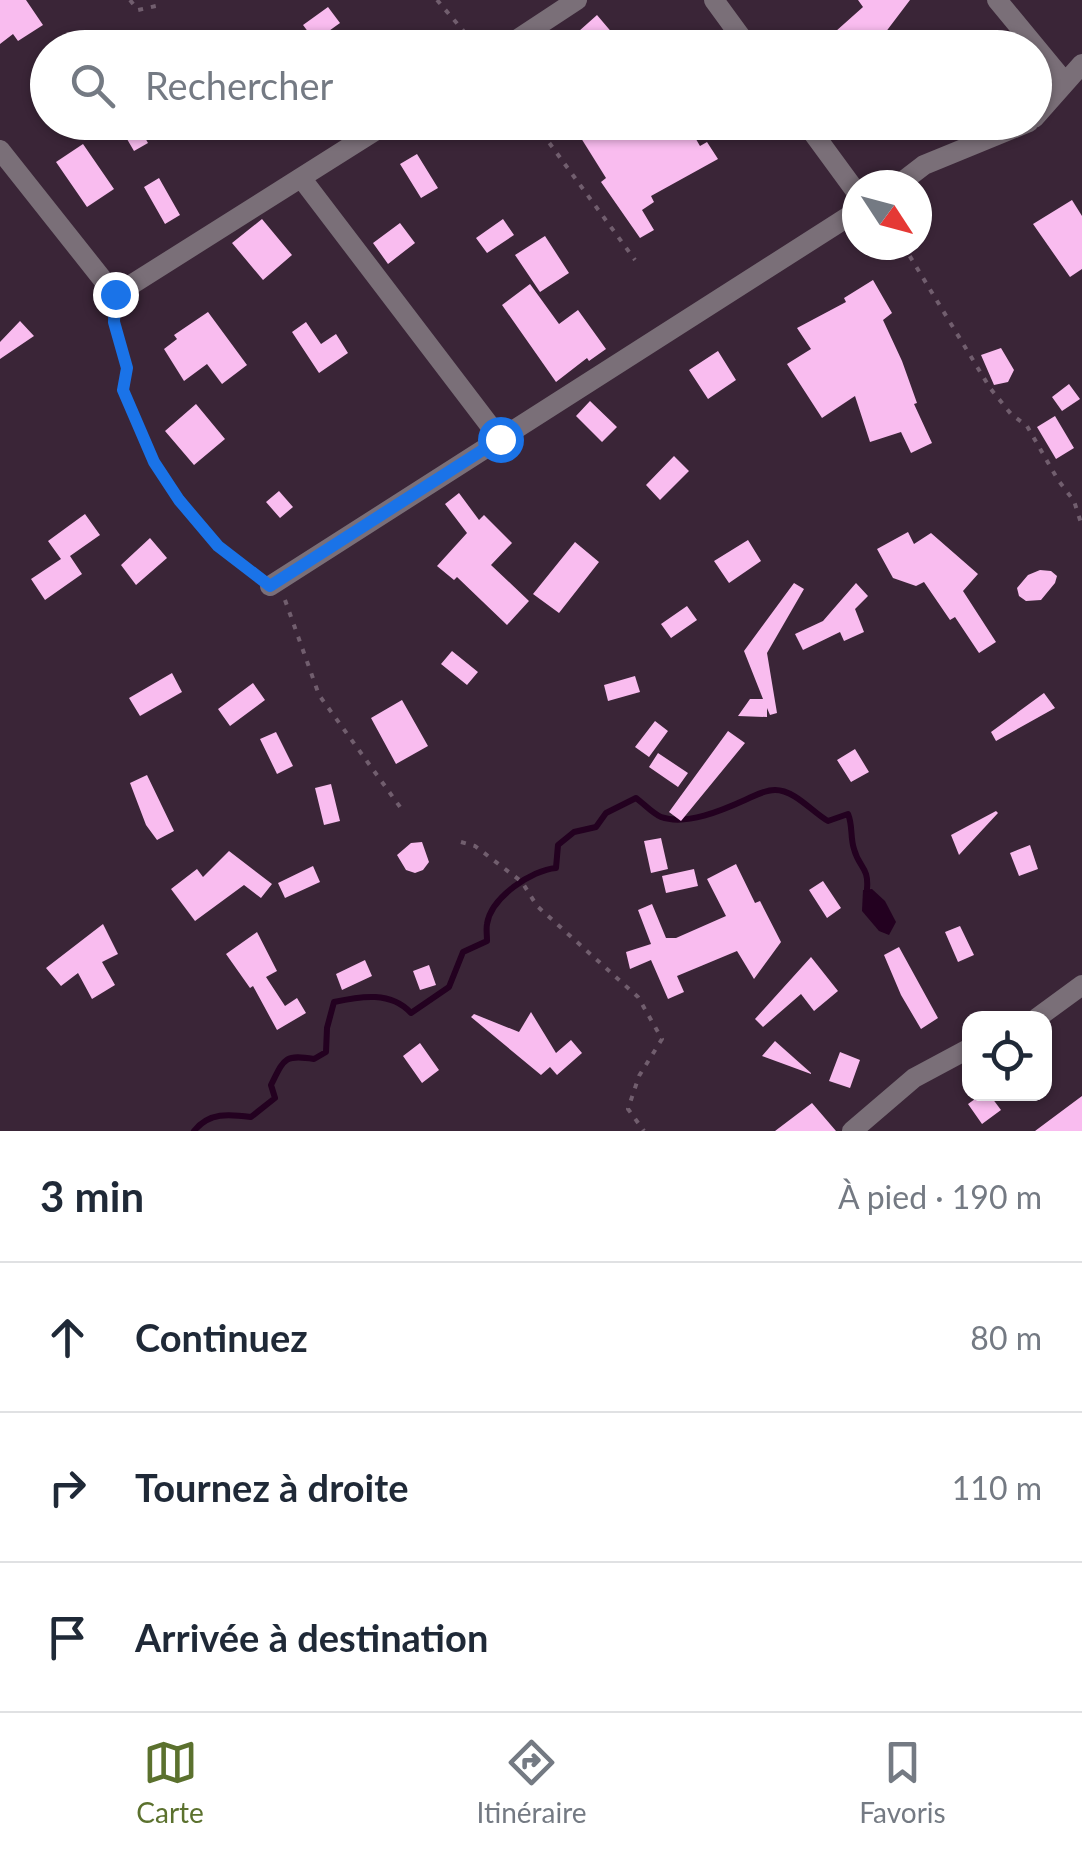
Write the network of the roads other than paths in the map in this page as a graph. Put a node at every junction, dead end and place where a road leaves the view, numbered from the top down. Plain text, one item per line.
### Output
1 (577, 0) edge
2 (714, 0) edge
3 (997, 0) edge
4 (531, 30) edge
5 (736, 30) edge
6 (1022, 30) edge
7 (1082, 64) edge
8 (1052, 66) edge
9 (1064, 81) junction
10 (1052, 96) edge
11 (362, 140) edge
12 (818, 140) edge
13 (984, 140) edge
14 (0, 150) edge
15 (918, 170) edge
16 (842, 173) edge
17 (302, 179) junction
18 (842, 221) edge
19 (500, 439) junction
20 (270, 586) road end
21 (1082, 985) edge
22 (1047, 1011) edge
23 (962, 1052) edge
24 (852, 1131) edge

1 - 4 street
2 - 5 street
3 - 6 street
7 - 9 street
8 - 9 street
9 - 10 street
11 - 17 street
12 - 16 street
13 - 15 street
14 - 17 street
17 - 19 street
18 - 19 street
19 - 20 street
21 - 22 street
23 - 24 street

